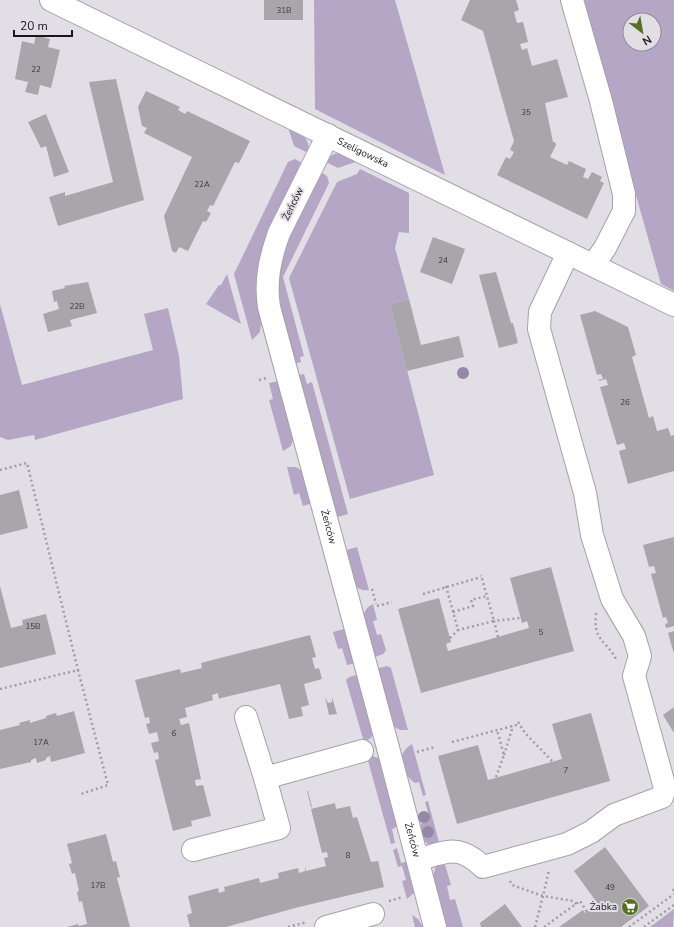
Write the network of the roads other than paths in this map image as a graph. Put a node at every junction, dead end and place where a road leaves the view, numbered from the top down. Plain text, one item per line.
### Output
1 (51, 0) edge
2 (572, 0) edge
3 (328, 135) junction
4 (568, 252) junction
5 (593, 265) junction
6 (674, 305) edge
7 (246, 717) dead end
8 (362, 751) dead end
9 (266, 778) junction
10 (193, 850) dead end
11 (418, 860) junction
12 (373, 914) dead end
13 (326, 927) edge
14 (435, 927) edge

1 - 3 street, Szeligowska
2 - 5 street
3 - 4 street, Szeligowska
3 - 11 street, Żeńców
4 - 5 street, Szeligowska
4 - 11 street
5 - 6 street, Szeligowska
7 - 9 street
8 - 9 street
9 - 10 street
11 - 14 street, Żeńców
12 - 13 street

